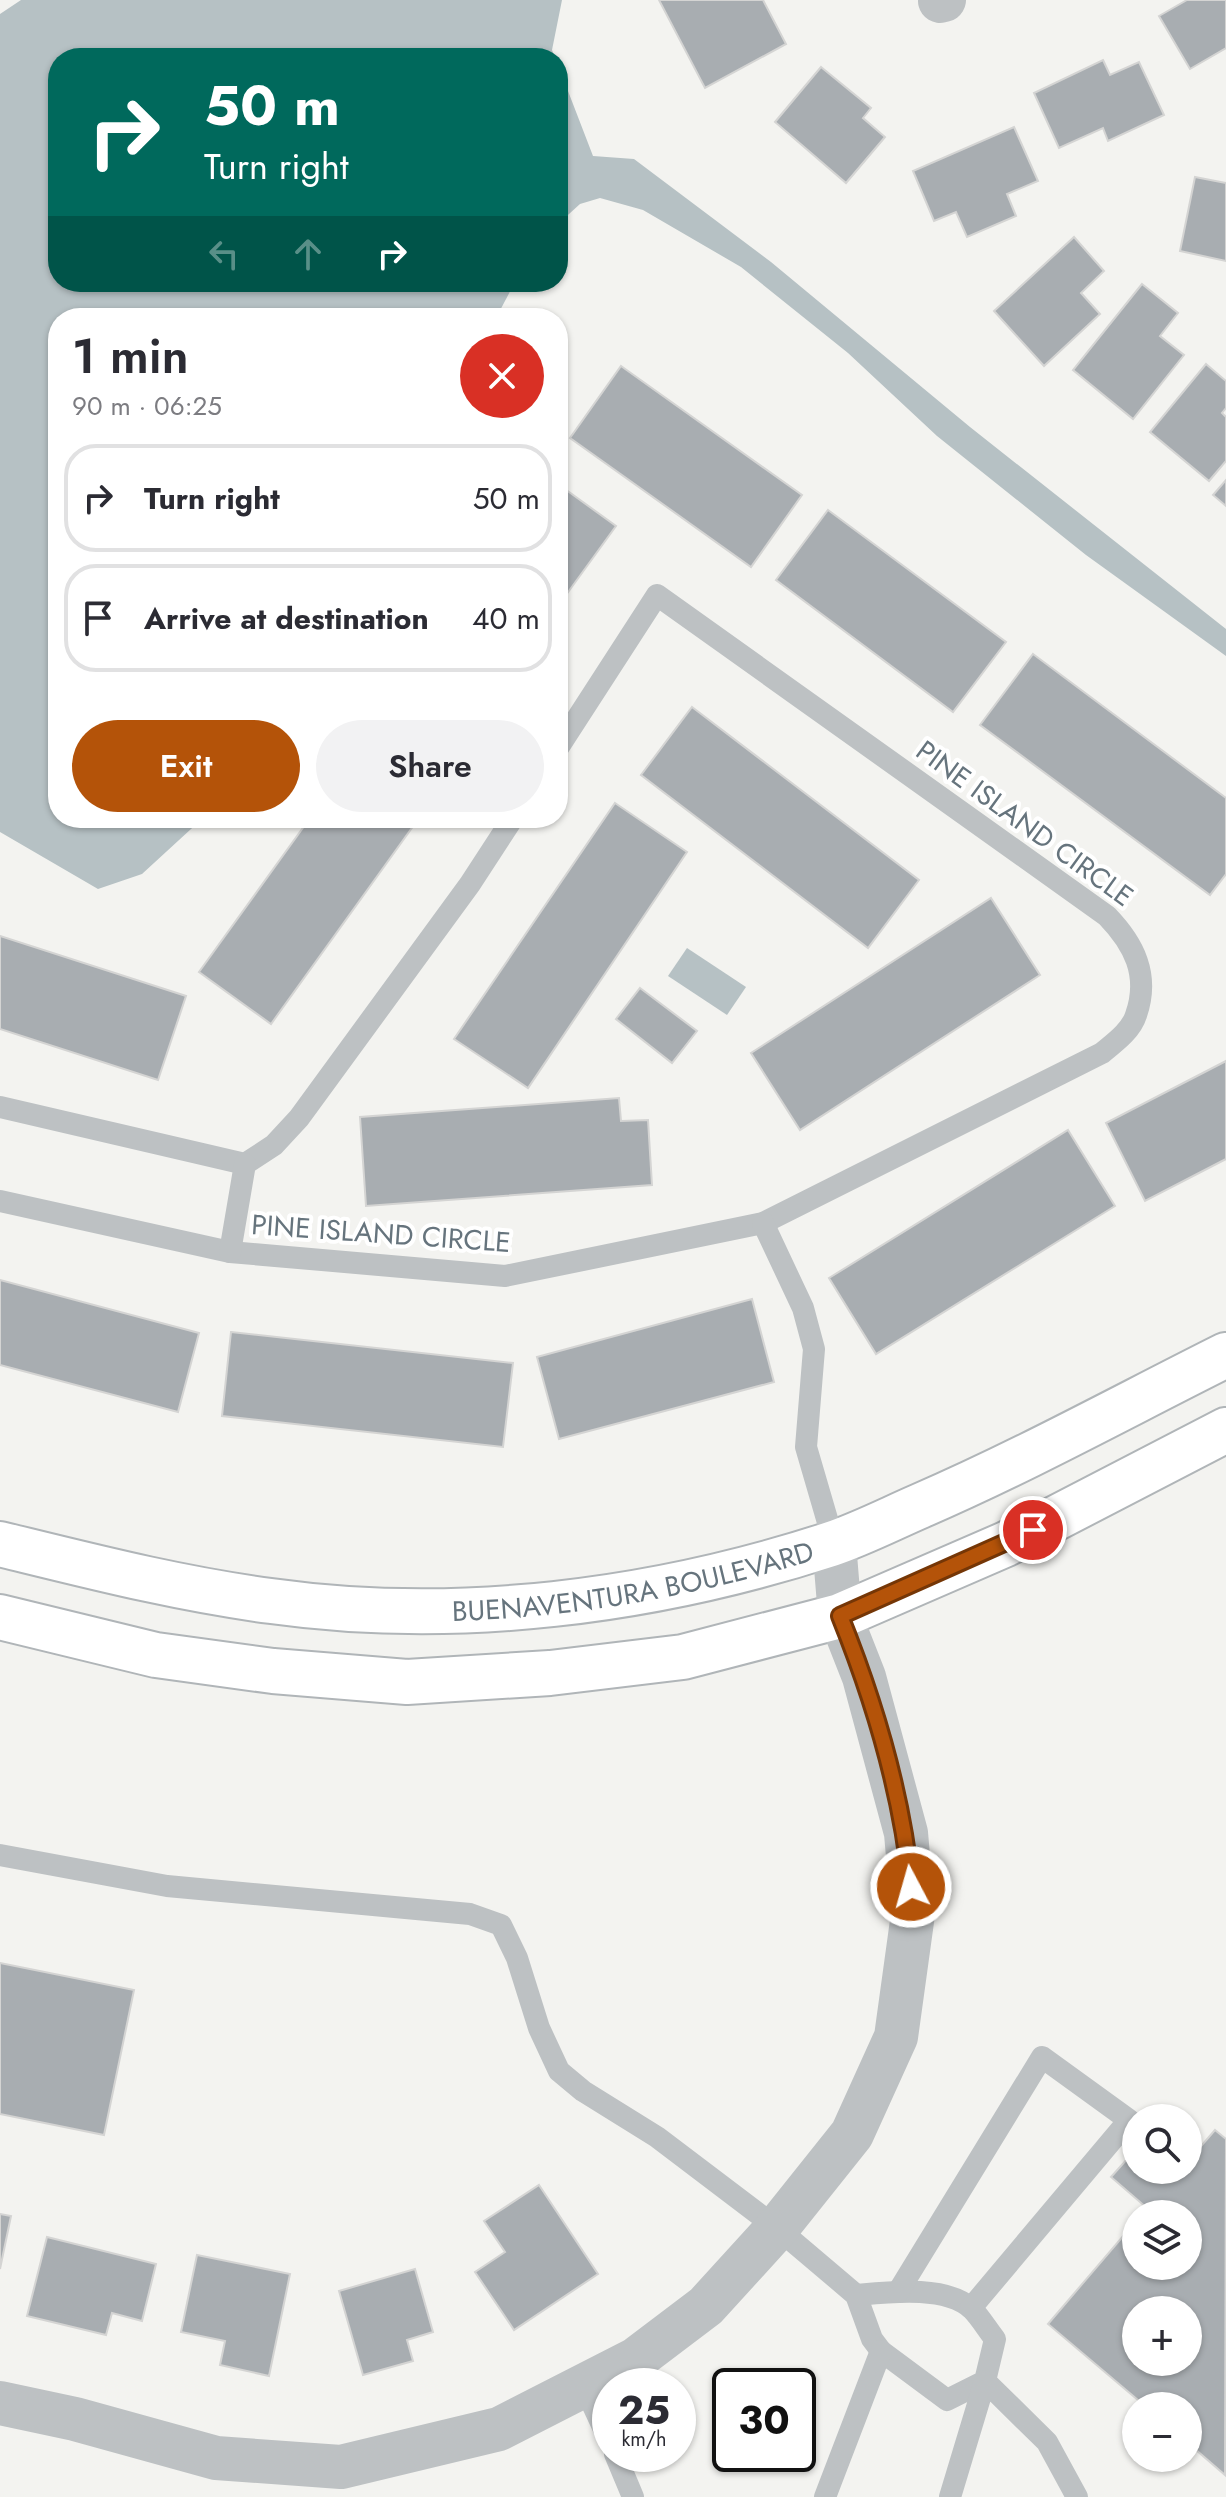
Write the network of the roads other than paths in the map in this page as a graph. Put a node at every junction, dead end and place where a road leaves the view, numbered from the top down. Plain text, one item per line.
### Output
1 (568, 733) edge
2 (506, 828) edge
3 (0, 1107) edge
4 (245, 1164) junction
5 (0, 1201) edge
6 (763, 1223) junction
7 (230, 1252) junction
8 (1226, 1355) edge
9 (1226, 1430) edge
10 (834, 1543) junction
11 (0, 1544) edge
12 (840, 1616) junction
13 (0, 1617) edge
14 (0, 1855) edge
15 (777, 2228) junction
16 (898, 2292) junction
17 (856, 2295) junction
18 (971, 2308) junction
19 (881, 2351) junction
20 (985, 2381) junction
21 (584, 2386) junction
22 (0, 2403) edge
23 (592, 2403) edge
24 (623, 2472) edge
25 (633, 2497) edge
26 (825, 2497) edge
27 (950, 2497) edge
28 (1077, 2497) edge

1 - 6 lane, PINE ISLAND CIRCLE
2 - 4 lane
3 - 4 lane
4 - 7 lane, PINE ISLAND CIRCLE
5 - 7 lane, PINE ISLAND CIRCLE
6 - 7 lane, PINE ISLAND CIRCLE
6 - 10 lane
8 - 10 main road, BUENAVENTURA BOULEVARD
9 - 12 main road
10 - 11 main road, BUENAVENTURA BOULEVARD
10 - 12 street
12 - 13 main road
12 - 15 street
14 - 15 lane
15 - 17 lane
15 - 21 street
16 - 17 lane
16 - 18 lane
16 - 18 lane
17 - 19 lane
18 - 20 lane
19 - 20 lane
19 - 26 lane
20 - 27 lane
20 - 28 lane
21 - 22 street
21 - 23 lane
24 - 25 lane

